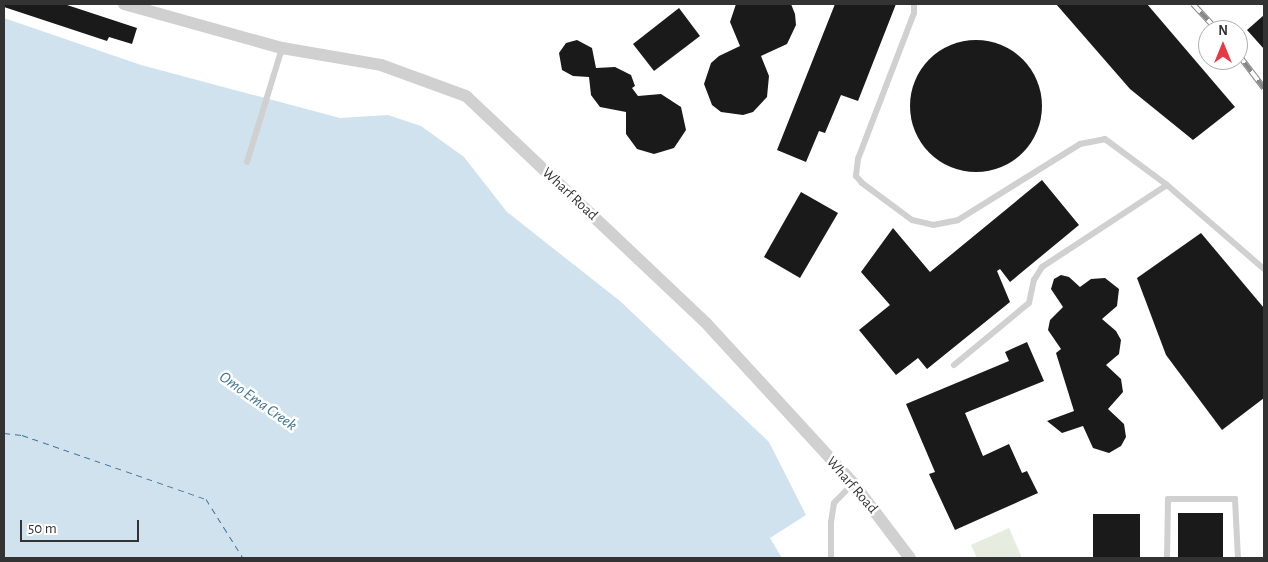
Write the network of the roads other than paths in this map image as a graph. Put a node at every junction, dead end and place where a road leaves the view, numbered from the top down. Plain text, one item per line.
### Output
1 (124, 4) edge
2 (914, 4) edge
3 (282, 48) junction
4 (247, 162) dead end
5 (1167, 184) junction
6 (1264, 269) edge
7 (954, 365) dead end
8 (852, 483) junction
9 (831, 558) edge
10 (910, 558) edge
11 (1167, 558) edge
12 (1238, 558) edge

1 - 3 street, Wharf Road
2 - 5 lane
3 - 4 lane
3 - 8 street, Wharf Road
5 - 6 lane
5 - 7 lane
8 - 9 lane
8 - 10 street, Wharf Road
11 - 12 lane

